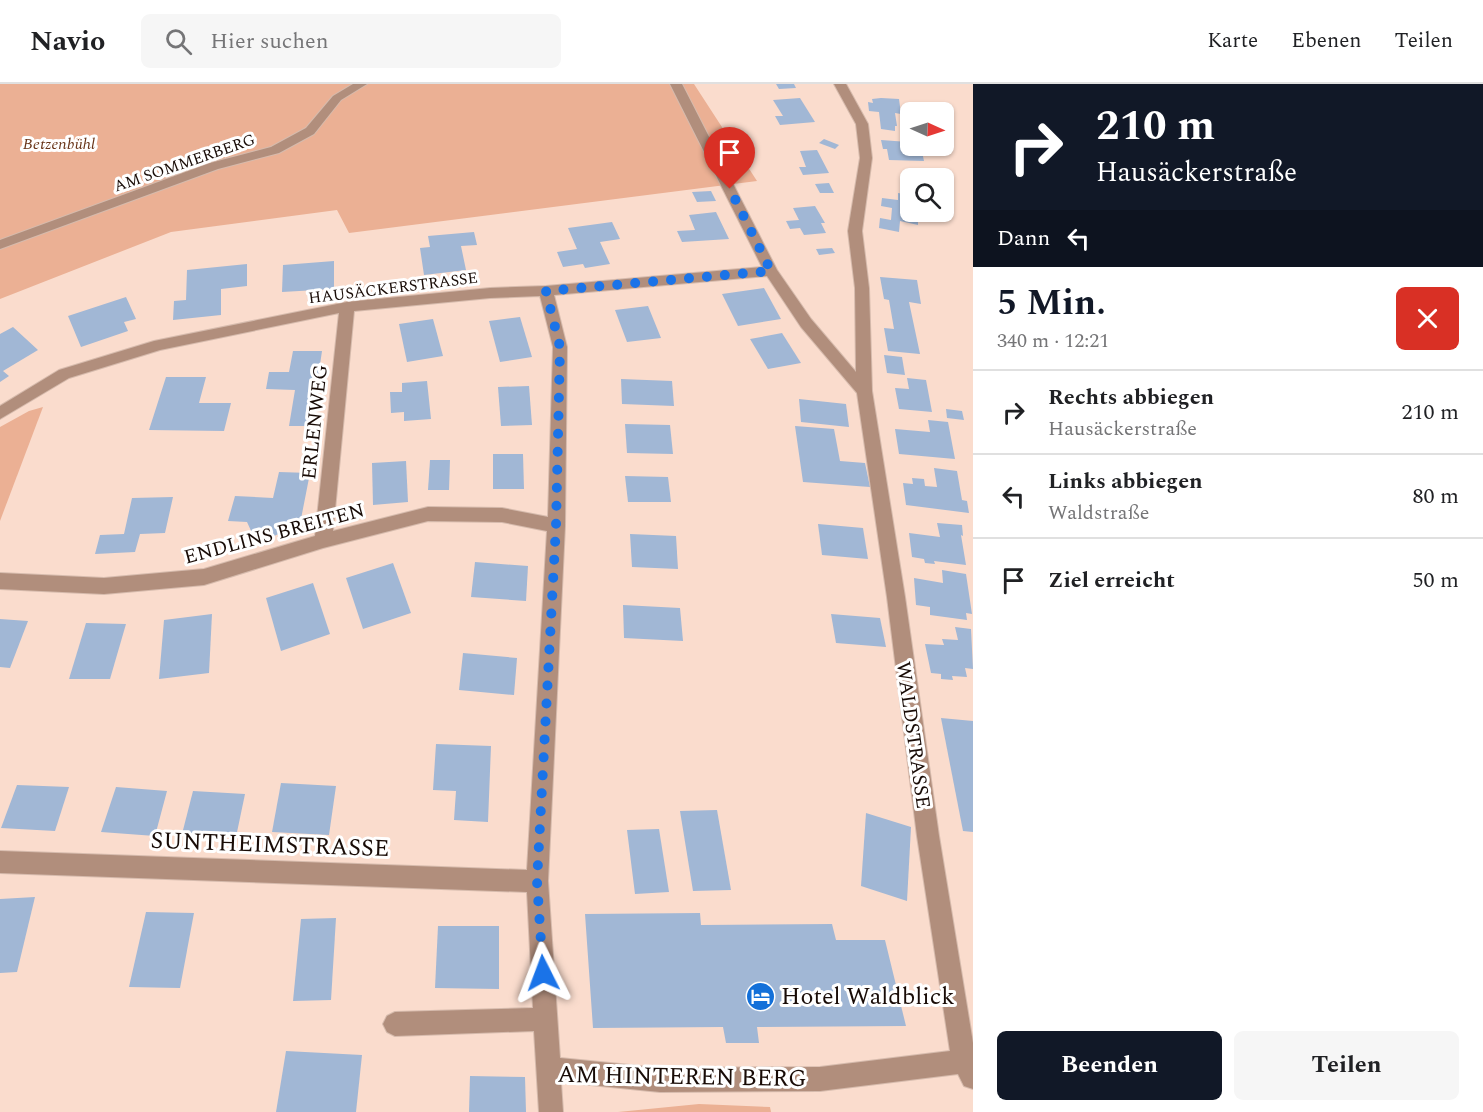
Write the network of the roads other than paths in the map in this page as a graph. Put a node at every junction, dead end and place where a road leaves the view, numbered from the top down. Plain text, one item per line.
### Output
1 (361, 84) edge
2 (676, 84) edge
3 (840, 84) edge
4 (0, 245) edge
5 (771, 271) junction
6 (546, 291) junction
7 (347, 307) junction
8 (864, 391) junction
9 (0, 413) edge
10 (556, 526) junction
11 (323, 541) junction
12 (0, 581) edge
13 (0, 862) edge
14 (537, 881) junction
15 (545, 1020) junction
16 (395, 1024) dead end
17 (548, 1069) junction
18 (968, 1069) edge
19 (551, 1112) edge

1 - 4 street, AM SOMMERBERG
2 - 5 street
3 - 8 street, WALDSTRASSE
5 - 6 street, HAUSÄCKERSTRASSE
5 - 8 street
6 - 7 street, HAUSÄCKERSTRASSE
6 - 10 street
7 - 9 street, HAUSÄCKERSTRASSE
7 - 11 street, ERLENWEG
8 - 18 street, WALDSTRASSE
10 - 11 street, ENDLINS BREITEN
10 - 14 street
11 - 12 street, ENDLINS BREITEN
13 - 14 street, SUNTHEIMSTRASSE
14 - 15 street
15 - 16 street
15 - 17 street
17 - 18 street, AM HINTEREN BERG
17 - 19 street, AM HINTEREN BERG

